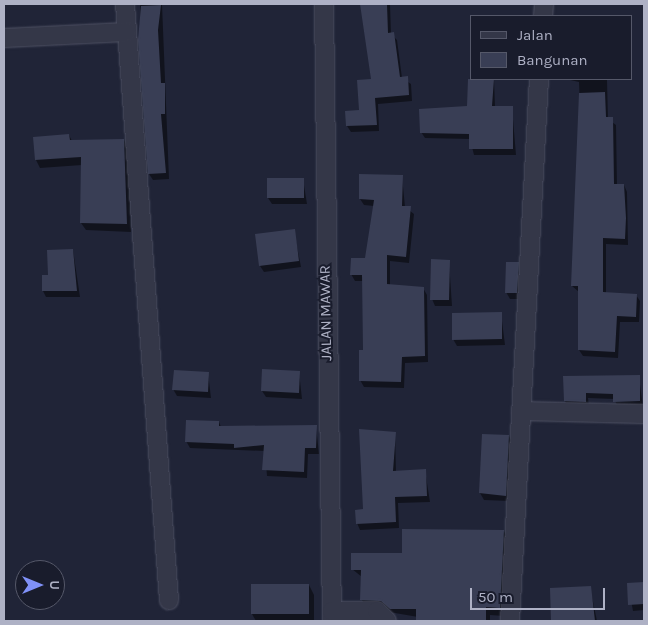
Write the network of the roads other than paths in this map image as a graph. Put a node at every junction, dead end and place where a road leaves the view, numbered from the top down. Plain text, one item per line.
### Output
1 (125, 4) edge
2 (324, 4) edge
3 (127, 32) junction
4 (4, 38) edge
5 (539, 80) edge
6 (521, 411) junction
7 (644, 414) edge
8 (169, 600) dead end
9 (332, 616) edge
10 (387, 621) edge
11 (510, 621) edge

1 - 3 street
2 - 9 street, JALAN MAWAR
3 - 4 street
3 - 8 street
5 - 6 street
6 - 7 street
6 - 11 street
9 - 10 street

